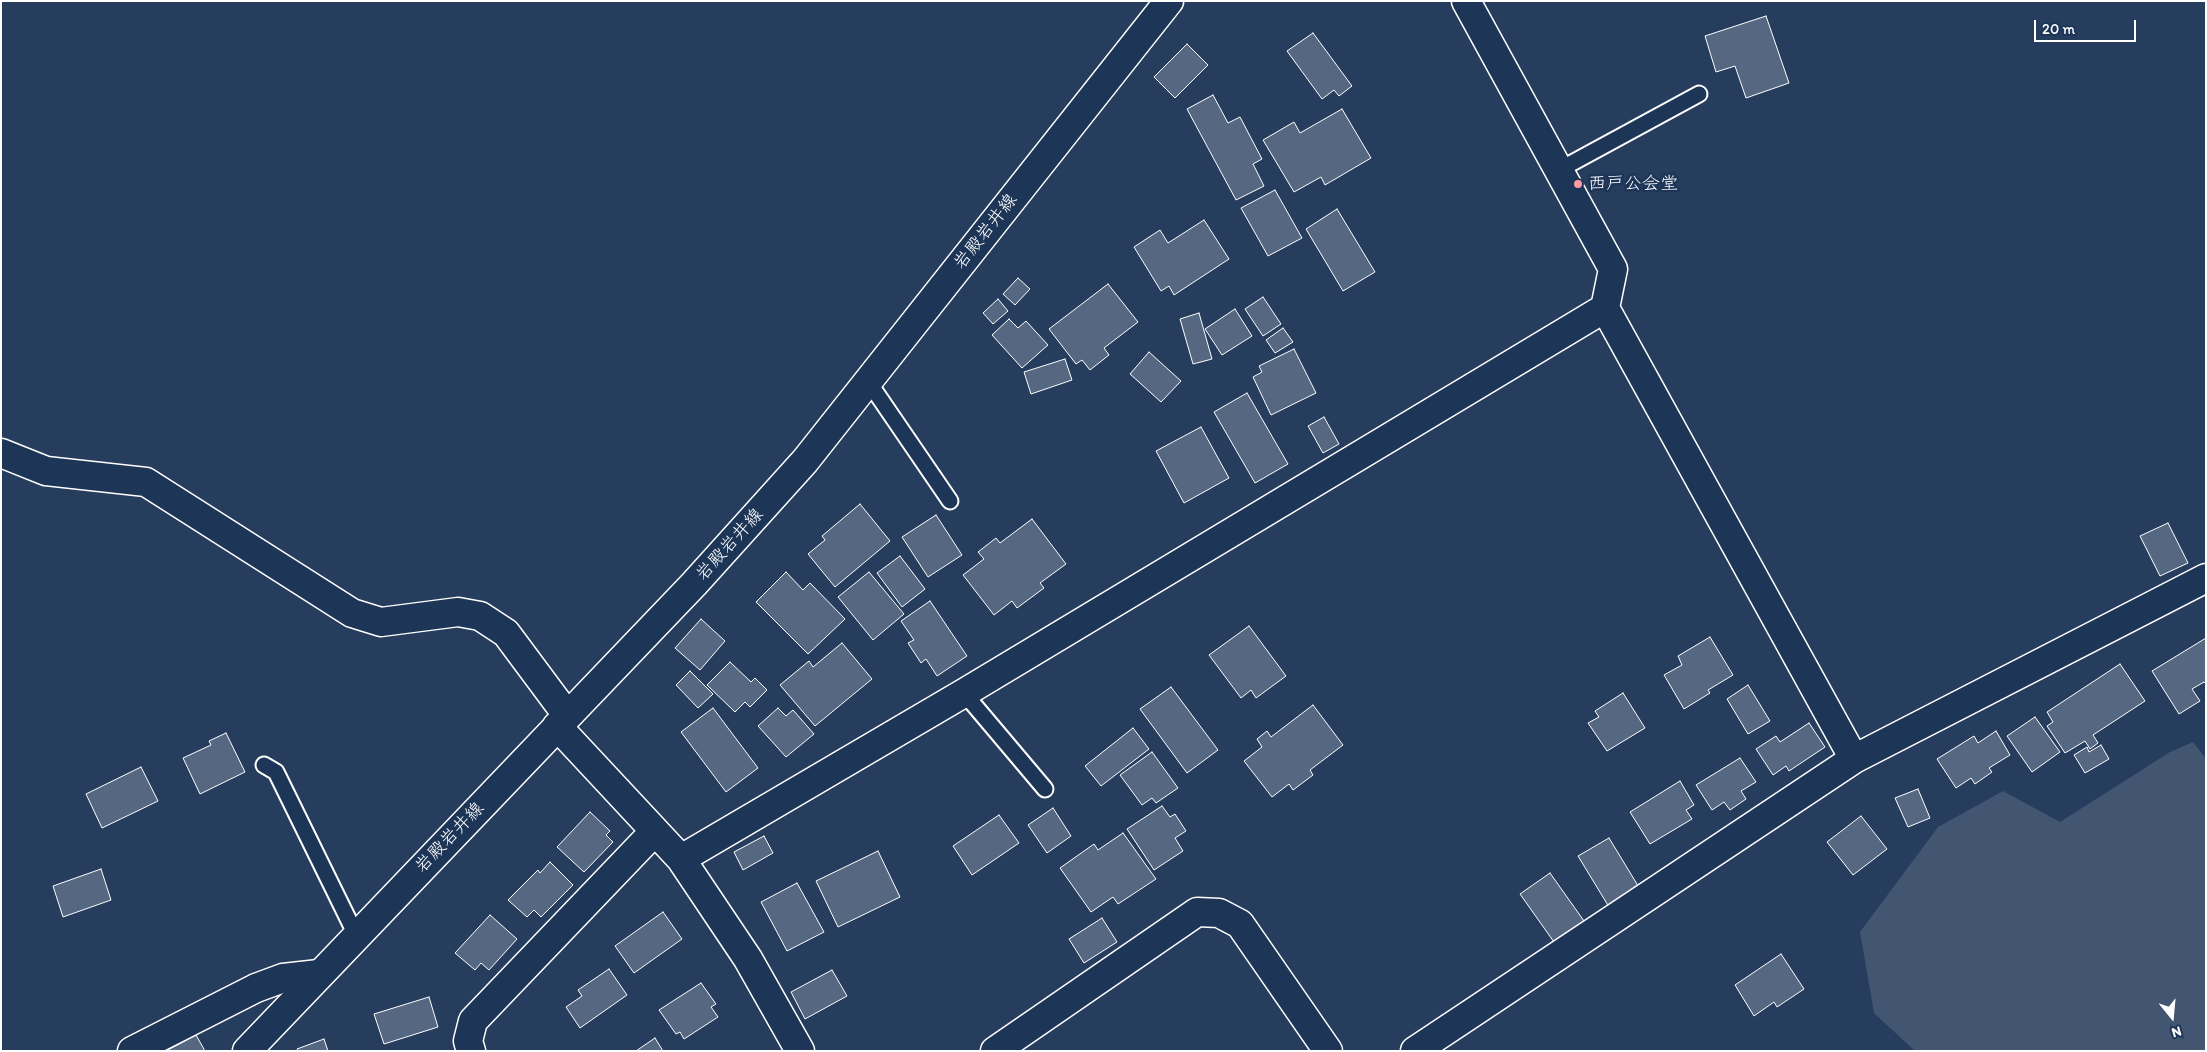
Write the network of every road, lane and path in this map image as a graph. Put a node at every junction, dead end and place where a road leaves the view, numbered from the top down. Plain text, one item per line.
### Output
1 (1169, 1) edge
2 (1466, 1) edge
3 (1699, 94) dead end
4 (1559, 170) junction
5 (1605, 308) junction
6 (868, 381) junction
7 (1, 453) edge
8 (950, 500) dead end
9 (2206, 578) edge
10 (964, 694) junction
11 (562, 721) junction
12 (1854, 759) junction
13 (264, 765) dead end
14 (1045, 789) dead end
15 (654, 832) junction
16 (681, 859) junction
17 (356, 935) junction
18 (319, 974) junction
19 (132, 1051) edge
20 (248, 1051) edge
21 (471, 1051) edge
22 (800, 1051) edge
23 (994, 1051) edge
24 (1328, 1051) edge
25 (1415, 1051) edge

1 - 6 street, 岩殿岩井線
2 - 4 street
3 - 4 lane
4 - 5 street
5 - 10 street
5 - 12 street
6 - 8 lane
6 - 11 street, 岩殿岩井線
7 - 11 street
9 - 12 street
10 - 14 lane
10 - 16 street
11 - 15 street
11 - 17 street, 岩殿岩井線
12 - 25 street
13 - 17 lane
15 - 16 street
15 - 21 street
16 - 22 street
17 - 18 street, 岩殿岩井線
18 - 19 street
18 - 20 street, 岩殿岩井線
23 - 24 street

